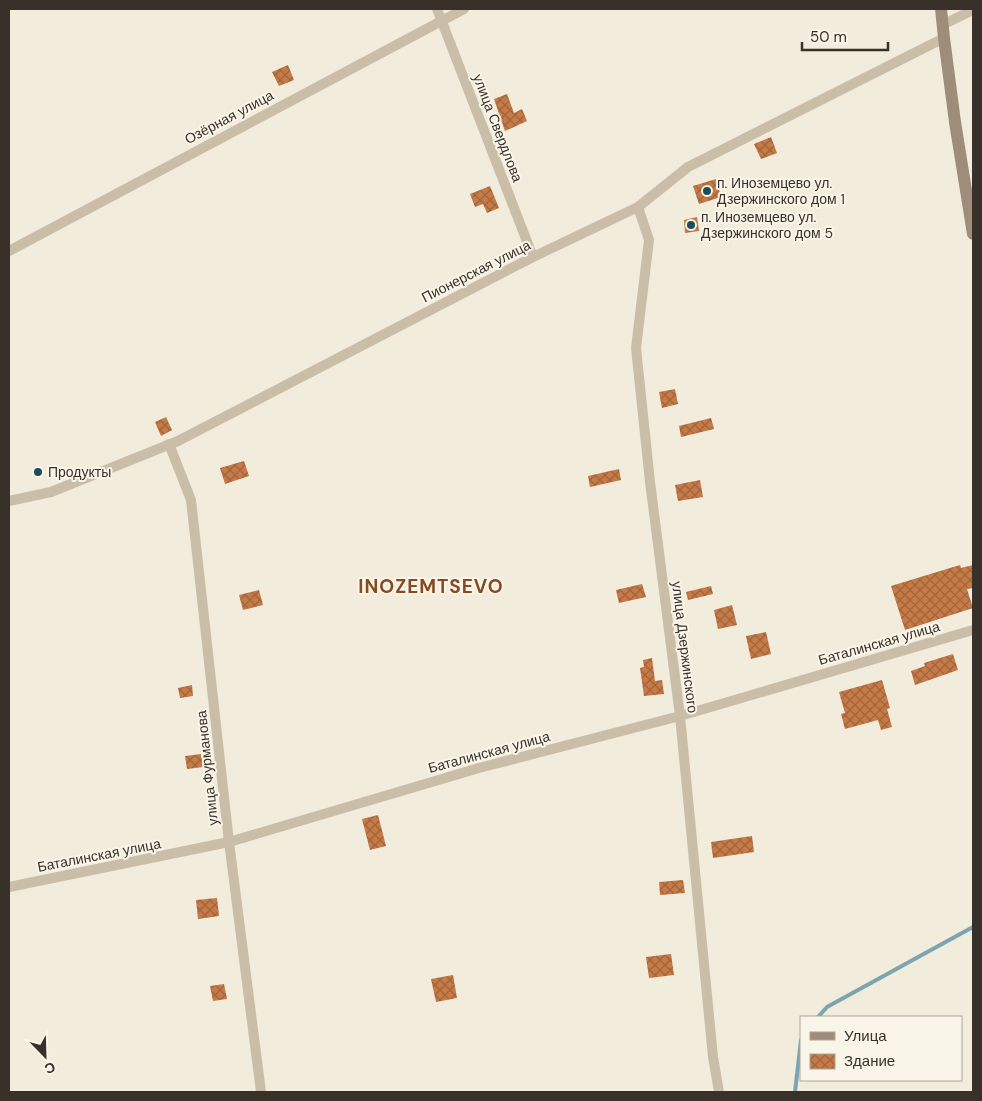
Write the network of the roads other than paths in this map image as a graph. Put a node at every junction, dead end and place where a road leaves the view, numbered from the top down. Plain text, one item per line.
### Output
1 (436, 9) edge
2 (464, 9) edge
3 (941, 9) edge
4 (973, 10) edge
5 (441, 21) junction
6 (942, 24) junction
7 (944, 38) junction
8 (638, 207) junction
9 (973, 234) edge
10 (9, 251) edge
11 (533, 256) junction
12 (169, 444) junction
13 (9, 500) edge
14 (973, 630) edge
15 (680, 716) junction
16 (229, 842) junction
17 (9, 887) edge
18 (260, 1092) edge
19 (719, 1092) edge

1 - 5 street, улица Свердлова
2 - 5 street, Озёрная улица
3 - 6 main road
4 - 6 street
5 - 10 street, Озёрная улица
5 - 11 street, улица Свердлова
6 - 7 main road
7 - 8 street, Пионерская улица
7 - 9 main road
8 - 11 street, Пионерская улица
8 - 15 street, улица Дзержинского
11 - 12 street, Пионерская улица
12 - 13 street, Пионерская улица
12 - 16 street, улица Фурманова
14 - 15 street, Баталинская улица
15 - 16 street, Баталинская улица
15 - 19 street, улица Дзержинского
16 - 17 street, Баталинская улица
16 - 18 street, улица Фурманова

